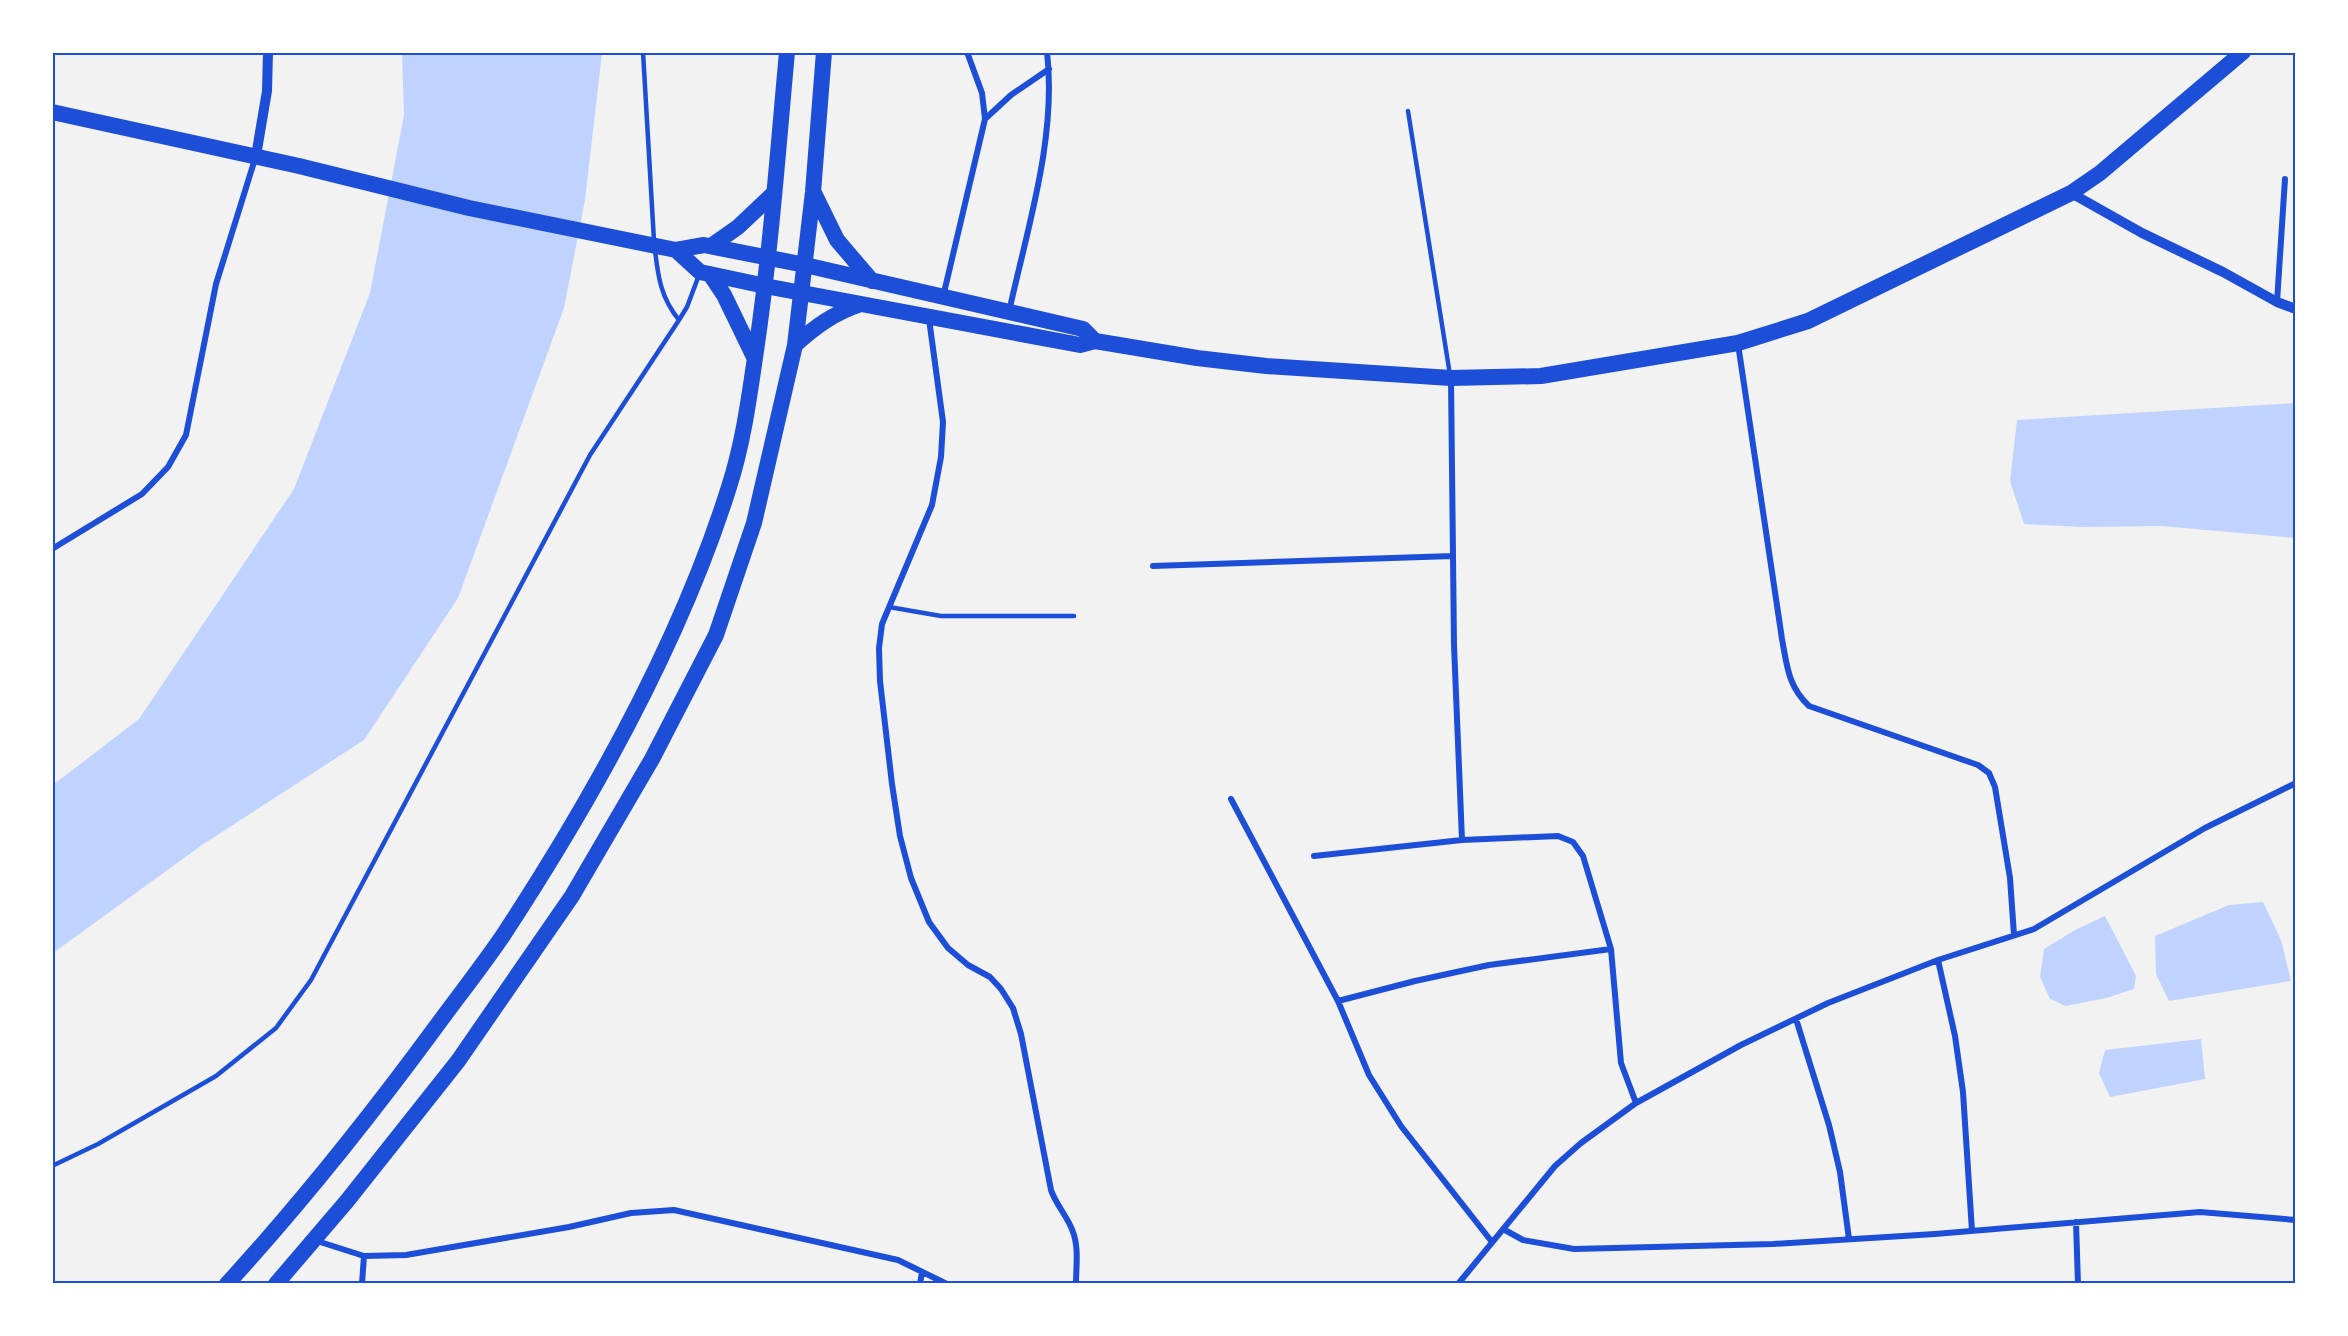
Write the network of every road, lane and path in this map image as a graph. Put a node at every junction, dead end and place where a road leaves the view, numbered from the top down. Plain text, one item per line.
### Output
1 (268, 52) edge
2 (643, 52) edge
3 (787, 52) edge
4 (824, 52) edge
5 (967, 52) edge
6 (1047, 52) edge
7 (2243, 52) edge
8 (1049, 69) junction
9 (1408, 111) dead end
10 (52, 112) edge
11 (985, 119) junction
12 (256, 156) junction
13 (2285, 180) dead end
14 (813, 192) junction
15 (774, 193) junction
16 (2071, 193) junction
17 (711, 246) junction
18 (673, 249) junction
19 (768, 258) junction
20 (805, 265) junction
21 (705, 273) junction
22 (872, 281) junction
23 (765, 286) junction
24 (801, 292) junction
25 (943, 297) junction
26 (2277, 302) junction
27 (864, 303) junction
28 (2295, 309) edge
29 (1009, 312) junction
30 (928, 315) junction
31 (679, 320) junction
32 (1095, 341) junction
33 (1738, 343) junction
34 (795, 345) junction
35 (755, 358) junction
36 (1451, 378) junction
37 (52, 549) edge
38 (1453, 555) junction
39 (1153, 566) dead end
40 (890, 607) junction
41 (1074, 616) dead end
42 (2295, 783) edge
43 (1231, 799) dead end
44 (1462, 840) junction
45 (1314, 856) dead end
46 (2014, 935) junction
47 (1611, 949) junction
48 (1938, 960) junction
49 (1338, 1001) junction
50 (1796, 1019) junction
51 (1636, 1103) junction
52 (52, 1166) edge
53 (2295, 1220) edge
54 (2076, 1222) junction
55 (1503, 1229) junction
56 (1972, 1231) junction
57 (1849, 1239) junction
58 (314, 1240) junction
59 (1492, 1242) junction
60 (364, 1256) junction
61 (922, 1272) junction
62 (227, 1284) edge
63 (276, 1284) edge
64 (362, 1284) edge
65 (920, 1284) edge
66 (948, 1284) edge
67 (1076, 1284) edge
68 (1458, 1284) edge
69 (2078, 1284) edge

1 - 12 street
2 - 31 lane
3 - 15 highway
4 - 14 highway
5 - 11 street
6 - 8 street
7 - 16 highway
8 - 11 street
8 - 29 street
9 - 36 lane
10 - 12 highway
11 - 25 street
12 - 18 highway
12 - 37 street
13 - 26 street
14 - 20 highway
14 - 22 highway
15 - 17 highway
15 - 19 highway
16 - 26 street
16 - 33 highway
17 - 18 highway
17 - 19 highway
18 - 21 highway
19 - 20 highway
19 - 23 highway
20 - 22 highway
20 - 24 highway
21 - 23 highway
21 - 31 lane
21 - 35 highway
22 - 25 highway
23 - 24 highway
23 - 35 highway
24 - 27 highway
24 - 34 highway
25 - 29 highway
26 - 28 street
27 - 30 highway
27 - 34 highway
29 - 32 highway
30 - 32 highway
30 - 40 street
31 - 52 lane
32 - 36 highway
33 - 36 highway
33 - 46 street
34 - 58 highway
35 - 62 highway
36 - 38 street
38 - 39 street
38 - 44 street
40 - 41 lane
40 - 67 street
42 - 46 street
43 - 49 street
44 - 45 street
44 - 47 street
46 - 48 street
47 - 49 street
47 - 51 street
48 - 50 street
48 - 56 street
49 - 59 street
50 - 51 street
50 - 57 street
51 - 55 street
53 - 54 street
54 - 56 street
54 - 69 street
55 - 57 street
55 - 59 street
56 - 57 street
58 - 60 street
58 - 63 highway
59 - 68 street
60 - 61 street
60 - 64 street
61 - 65 street
61 - 66 street

